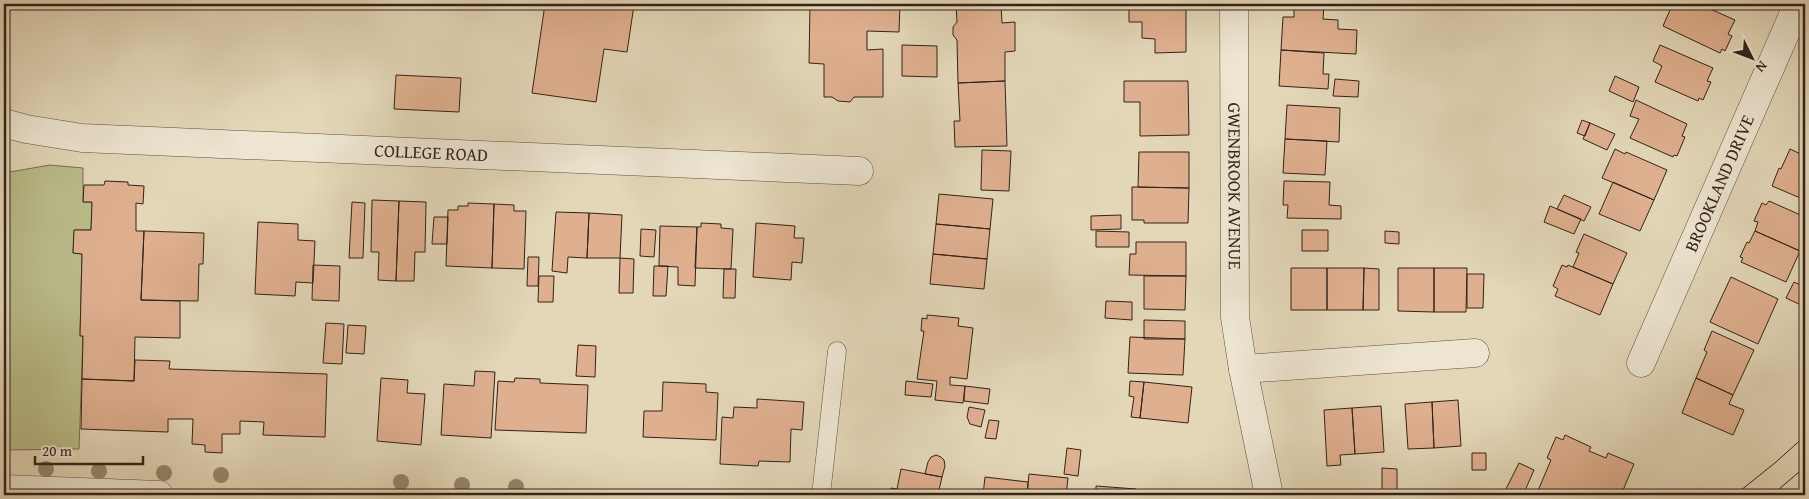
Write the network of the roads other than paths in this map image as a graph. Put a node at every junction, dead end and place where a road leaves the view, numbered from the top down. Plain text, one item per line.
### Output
1 (1234, 4) edge
2 (1798, 4) edge
3 (4, 123) edge
4 (859, 171) dead end
5 (837, 351) dead end
6 (1475, 353) dead end
7 (1641, 364) dead end
8 (1244, 369) junction
9 (4, 489) edge
10 (159, 495) edge
11 (820, 495) edge
12 (1269, 495) edge

1 - 8 street, GWENBROOK AVENUE
2 - 7 street, BROOKLAND DRIVE
3 - 4 street, COLLEGE ROAD
5 - 11 lane
6 - 8 street
8 - 12 street, GWENBROOK AVENUE
9 - 10 street

